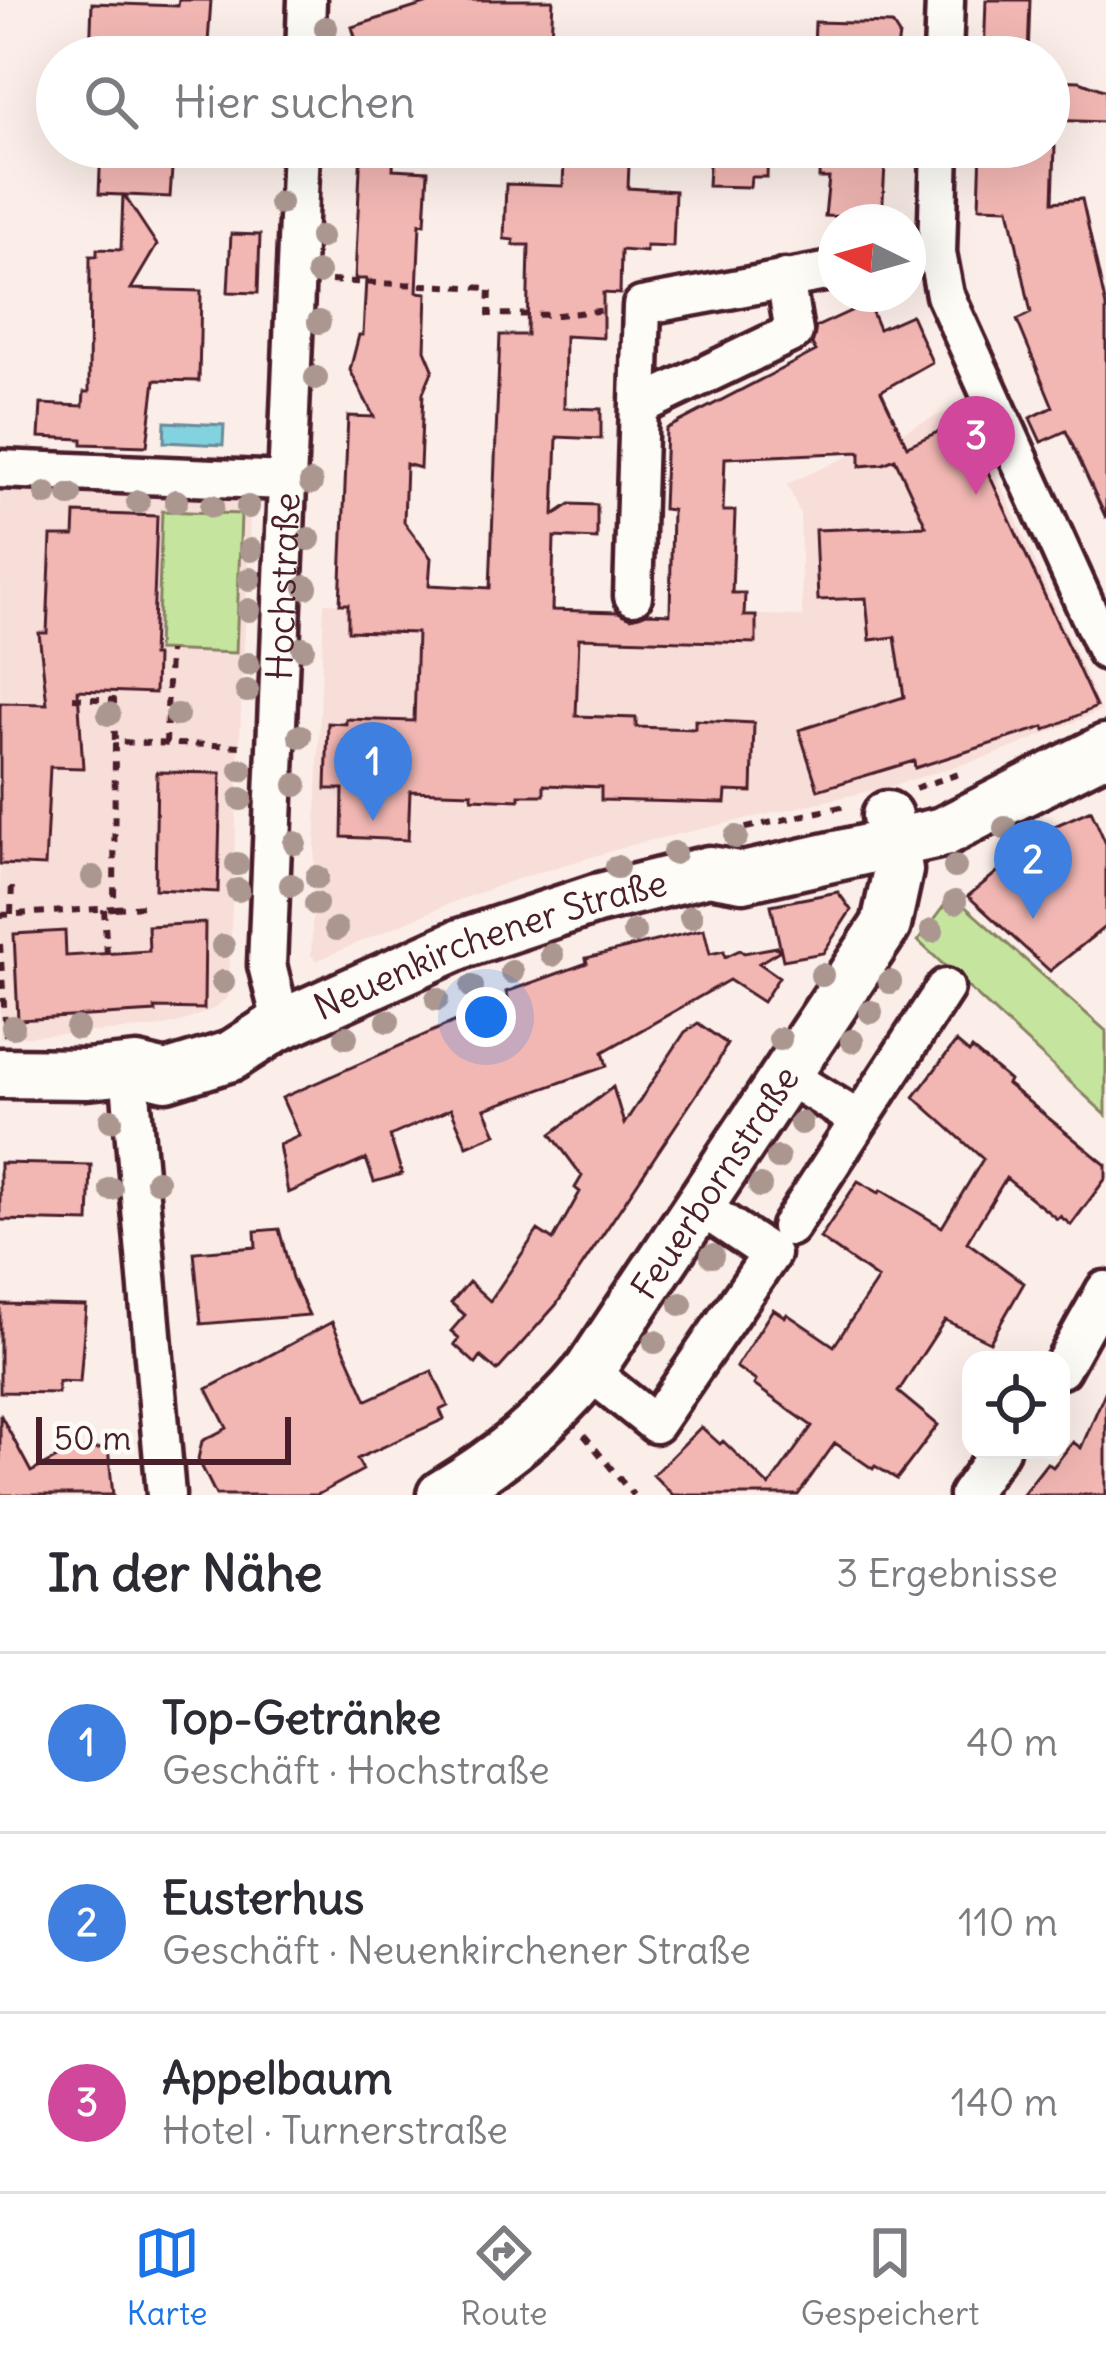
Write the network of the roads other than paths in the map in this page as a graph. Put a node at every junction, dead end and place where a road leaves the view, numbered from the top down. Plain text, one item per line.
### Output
1 (308, 0) edge
2 (945, 0) edge
3 (306, 36) edge
4 (944, 36) edge
5 (300, 168) edge
6 (936, 168) edge
7 (926, 231) edge
8 (926, 262) edge
9 (818, 273) edge
10 (785, 278) junction
11 (640, 406) junction
12 (0, 469) edge
13 (286, 481) junction
14 (633, 596) dead end
15 (1106, 651) edge
16 (1106, 749) edge
17 (891, 830) junction
18 (945, 988) dead end
19 (279, 1026) junction
20 (3, 1060) edge
21 (133, 1069) junction
22 (786, 1075) junction
23 (859, 1120) junction
24 (699, 1206) junction
25 (790, 1227) dead end
26 (1105, 1290) edge
27 (1070, 1353) edge
28 (590, 1371) junction
29 (994, 1459) edge
30 (166, 1495) edge
31 (442, 1495) edge
32 (968, 1495) edge

1 - 3 street
2 - 4 street
5 - 13 street, Hochstraße
6 - 7 street
8 - 15 street
9 - 10 street
10 - 11 street
10 - 11 street
11 - 14 street
12 - 13 street
13 - 19 street, Hochstraße
16 - 17 main road, Neuenkirchener Straße
17 - 19 main road, Neuenkirchener Straße
17 - 22 main road, Feuerbornstraße
18 - 23 street
19 - 21 main road, Neuenkirchener Straße
20 - 21 main road, Neuenkirchener Straße
21 - 30 street
22 - 23 street
22 - 24 main road, Feuerbornstraße
23 - 25 street
24 - 28 main road, Feuerbornstraße
24 - 28 street
26 - 27 street
28 - 31 main road, Feuerbornstraße
29 - 32 street

